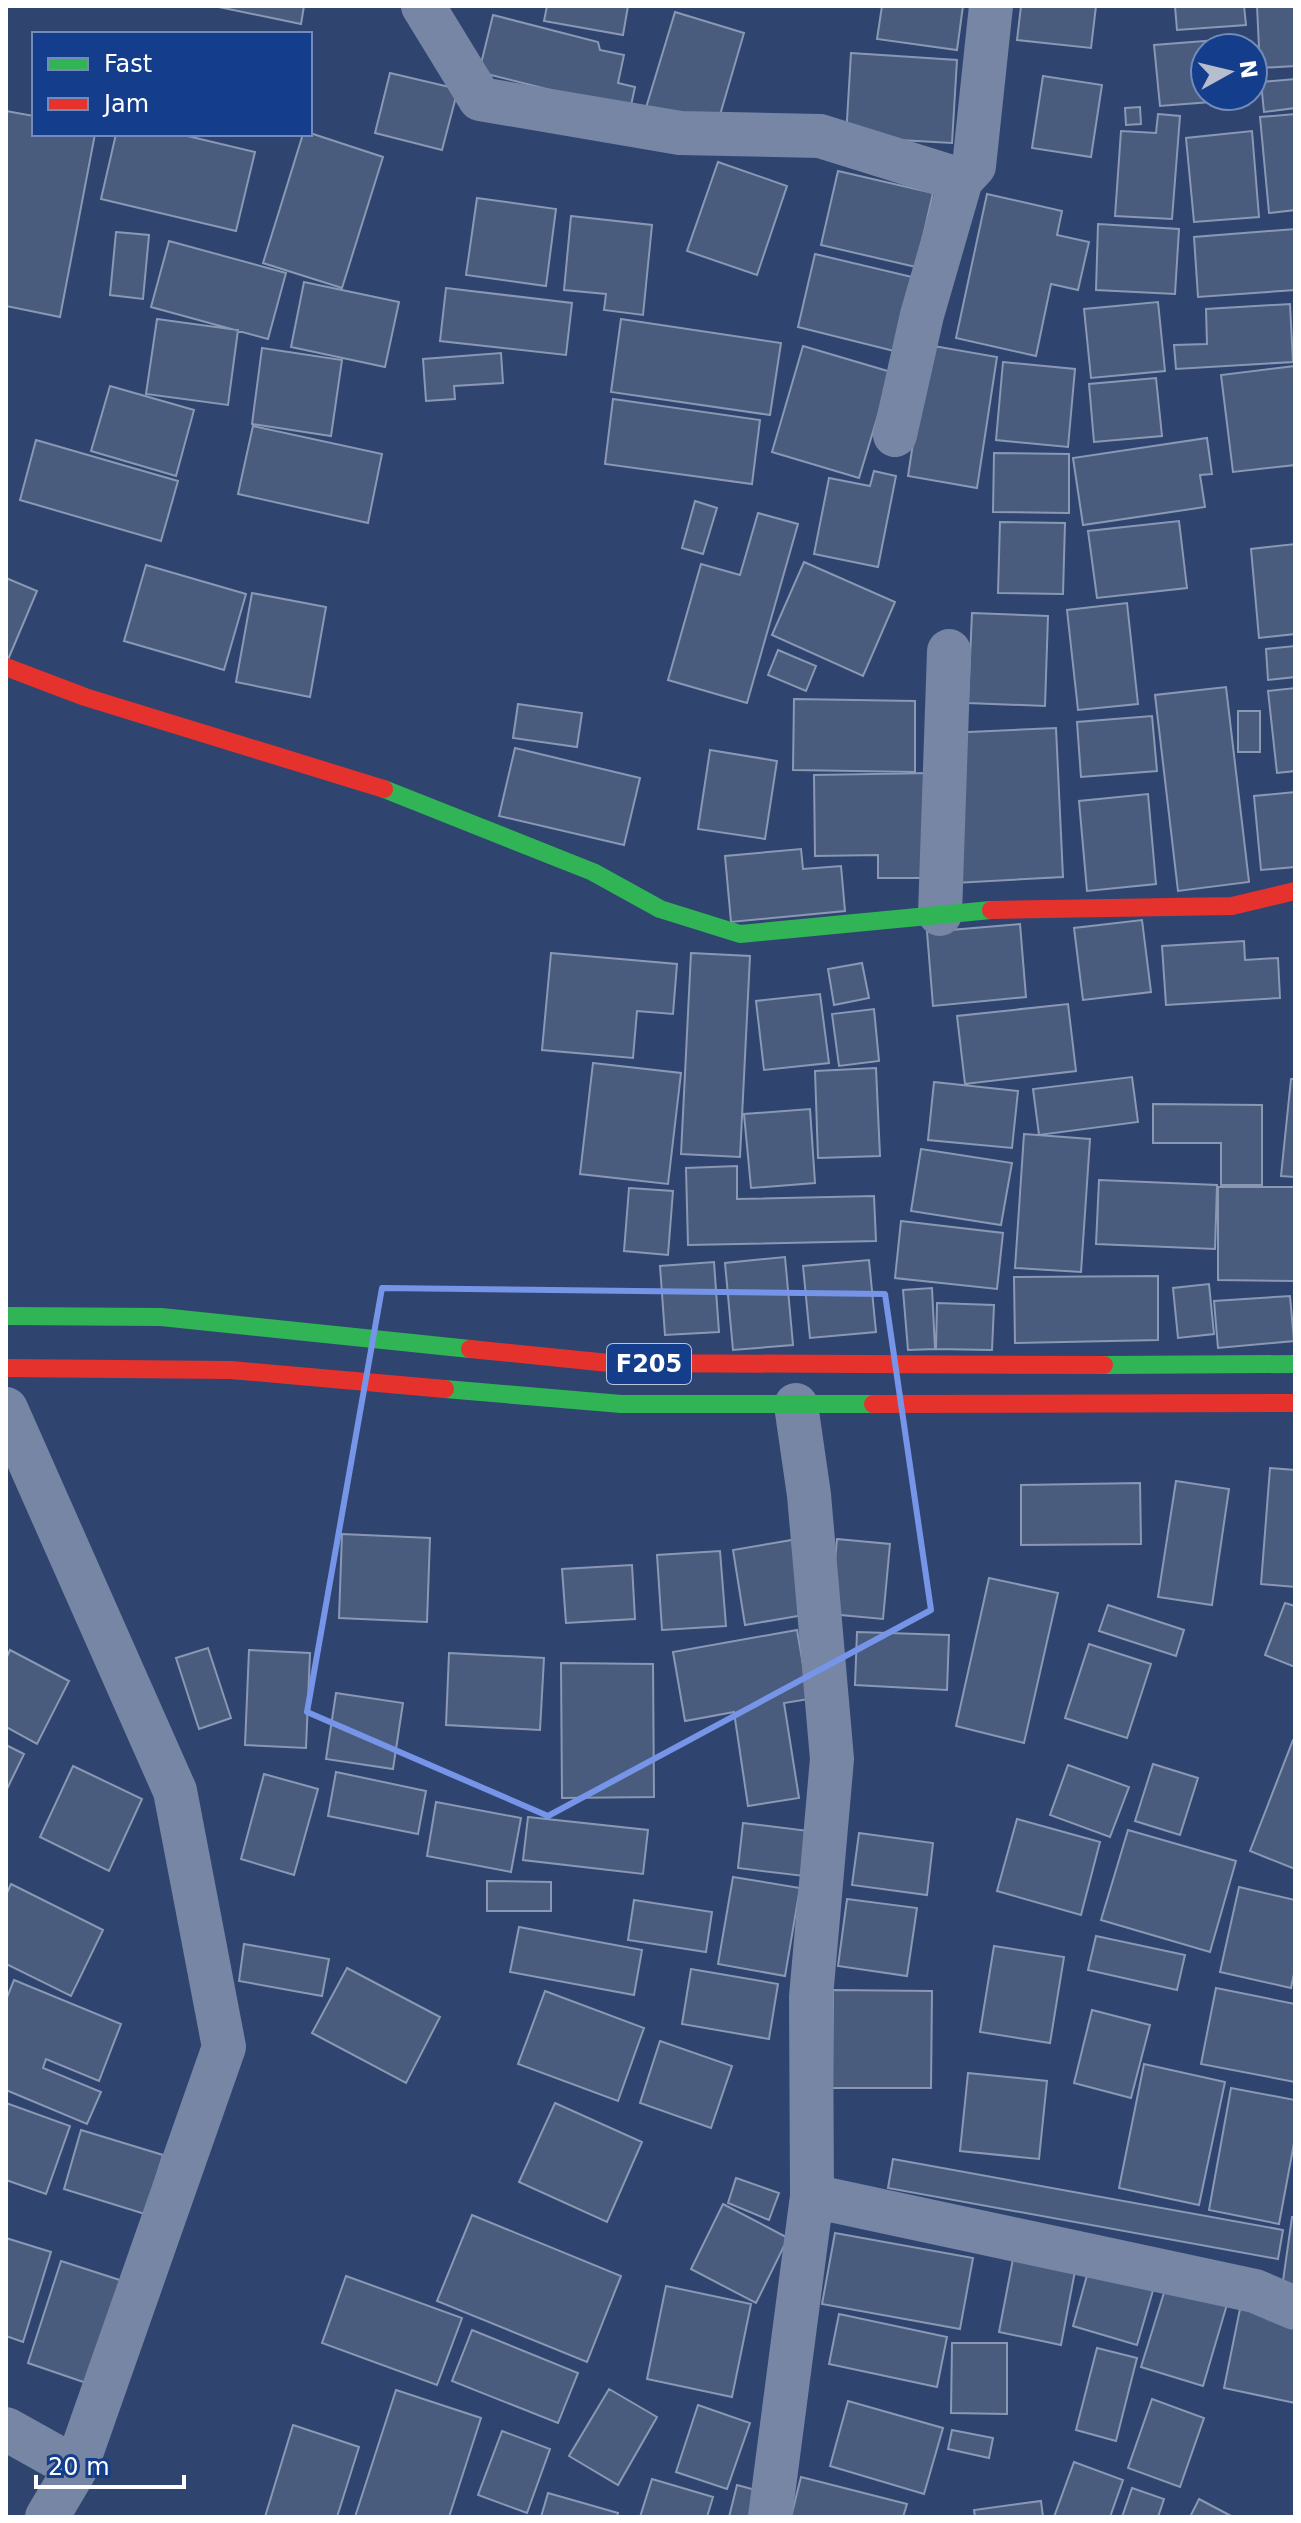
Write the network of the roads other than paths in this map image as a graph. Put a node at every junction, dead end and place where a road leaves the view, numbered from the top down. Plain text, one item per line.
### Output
1 (423, 6) edge
2 (991, 6) edge
3 (961, 180) junction
4 (895, 435) dead end
5 (949, 651) dead end
6 (6, 667) edge
7 (1295, 891) edge
8 (940, 914) junction
9 (6, 1316) edge
10 (1295, 1364) edge
11 (6, 1368) edge
12 (1295, 1403) edge
13 (796, 1405) junction
14 (6, 1409) edge
15 (812, 2196) junction
16 (1295, 2308) edge
17 (6, 2429) edge
18 (76, 2468) junction
19 (47, 2517) edge
20 (770, 2517) edge

1 - 3 street
2 - 3 street
3 - 4 street
5 - 8 street
6 - 8 main road
7 - 8 main road
9 - 10 main road, F205
11 - 13 main road, F205
12 - 13 main road, F205
13 - 15 street
14 - 18 street
15 - 16 street
15 - 20 street
17 - 18 street
18 - 19 street

